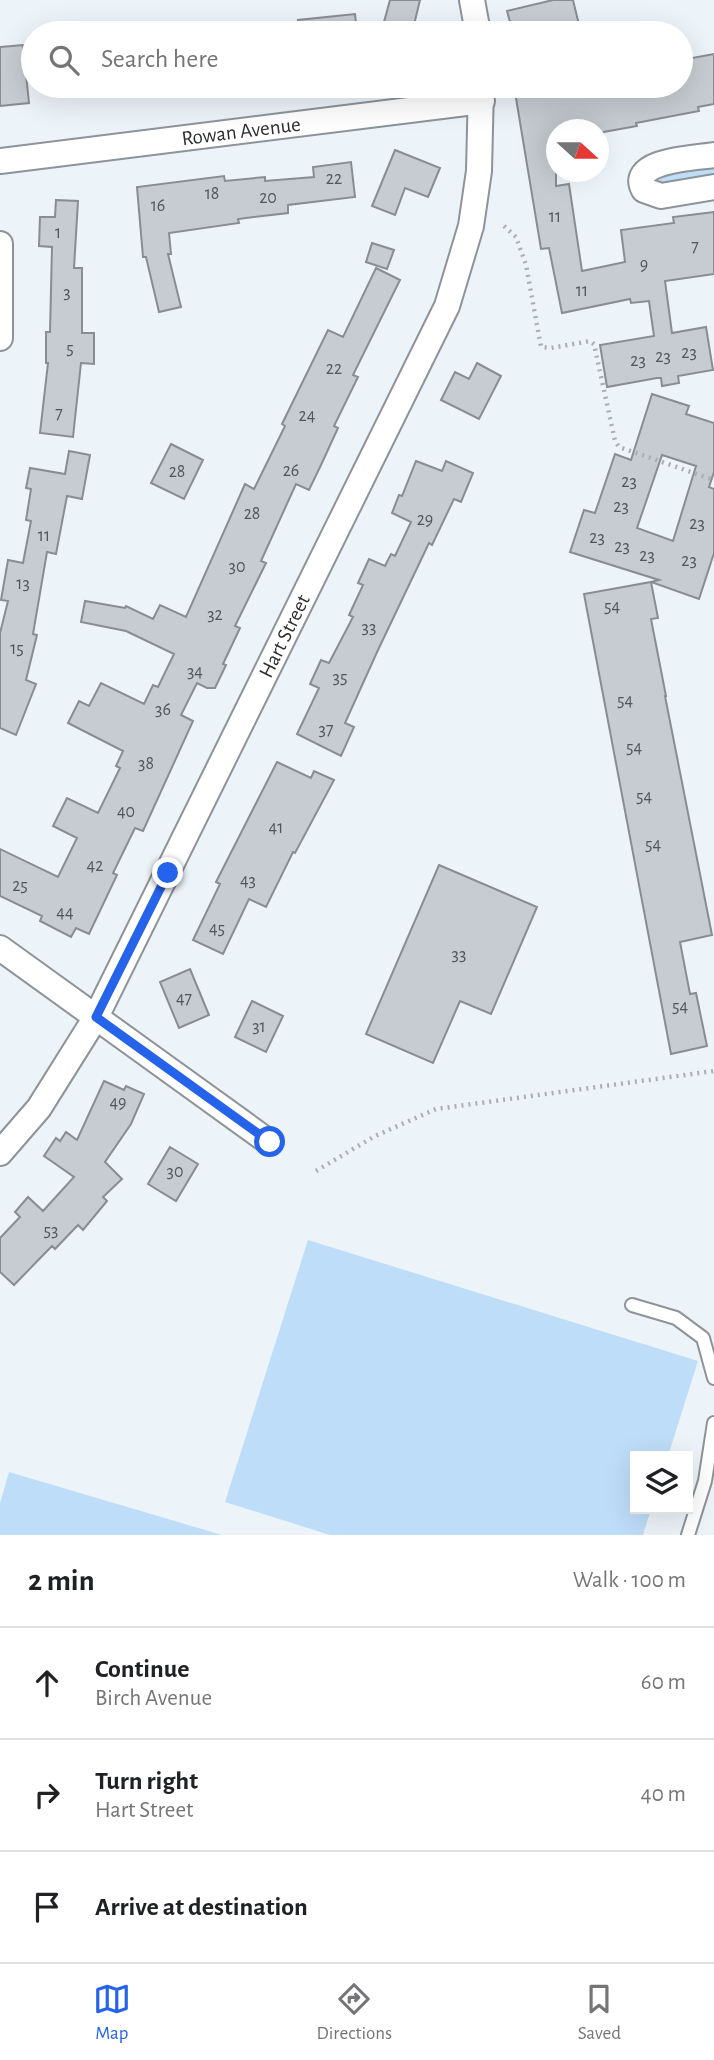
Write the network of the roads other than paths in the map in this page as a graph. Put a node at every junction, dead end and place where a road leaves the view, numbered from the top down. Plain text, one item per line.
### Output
1 (472, 0) edge
2 (476, 21) edge
3 (447, 98) edge
4 (482, 98) edge
5 (714, 155) edge
6 (0, 161) edge
7 (714, 187) edge
8 (0, 244) edge
9 (0, 338) edge
10 (0, 948) edge
11 (96, 1017) junction
12 (270, 1142) dead end
13 (0, 1153) edge
14 (632, 1305) dead end
15 (714, 1378) edge
16 (714, 1423) edge
17 (688, 1535) edge

1 - 2 street
3 - 6 street, Rowan Avenue
4 - 11 street, Hart Street
5 - 7 street
8 - 9 street
10 - 11 street
11 - 12 street
11 - 13 street, Hart Street
14 - 15 lane
16 - 17 lane

